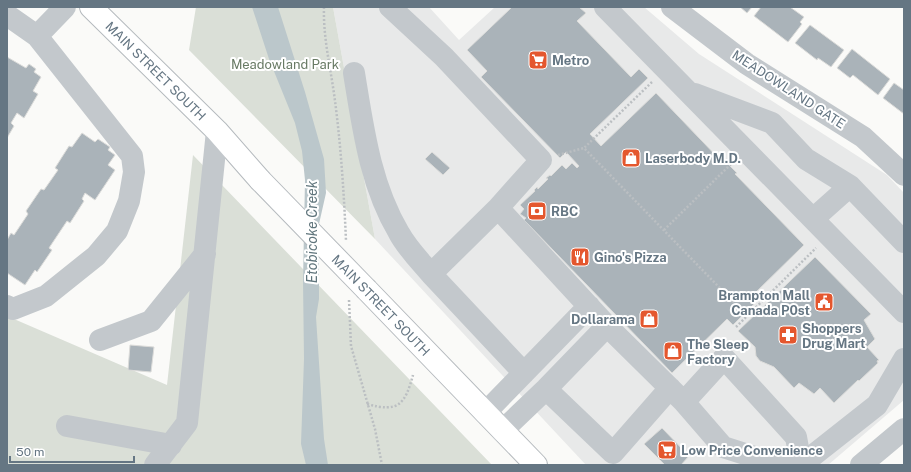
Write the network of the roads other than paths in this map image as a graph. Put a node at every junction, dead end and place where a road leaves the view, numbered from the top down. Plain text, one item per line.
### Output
1 (64, 7) edge
2 (92, 7) edge
3 (390, 7) edge
4 (605, 7) edge
5 (672, 7) edge
6 (7, 15) edge
7 (37, 36) junction
8 (354, 73) dead end
9 (688, 92) junction
10 (217, 131) junction
11 (904, 175) edge
12 (850, 186) junction
13 (498, 208) junction
14 (813, 219) junction
15 (904, 242) edge
16 (204, 254) junction
17 (431, 274) junction
18 (7, 306) edge
19 (589, 306) junction
20 (904, 312) edge
21 (607, 326) junction
22 (100, 340) dead end
23 (904, 359) edge
24 (524, 373) junction
25 (546, 389) junction
26 (677, 395) junction
27 (485, 413) junction
28 (66, 426) dead end
29 (904, 429) edge
30 (502, 431) junction
31 (171, 445) junction
32 (618, 459) edge
33 (155, 465) edge
34 (536, 465) edge
35 (801, 465) edge
36 (861, 465) edge

1 - 7 street
2 - 10 main road, MAIN STREET SOUTH
3 - 13 street
4 - 9 street
5 - 11 street, MEADOWLAND GATE
6 - 7 street
7 - 18 street
8 - 17 street
9 - 12 street
9 - 14 street
10 - 16 street
10 - 27 main road, MAIN STREET SOUTH, bridge
12 - 14 street
12 - 15 street
13 - 17 street
13 - 19 street
14 - 20 street
16 - 22 street
16 - 31 street
17 - 24 street
19 - 21 street
19 - 24 street
21 - 25 street
21 - 26 street
23 - 35 street
24 - 27 street
25 - 30 street
25 - 32 street
26 - 32 street
26 - 35 street
26 - 35 street
27 - 30 main road, MAIN STREET SOUTH
28 - 31 street
29 - 36 street
30 - 34 main road, MAIN STREET SOUTH
31 - 33 street

